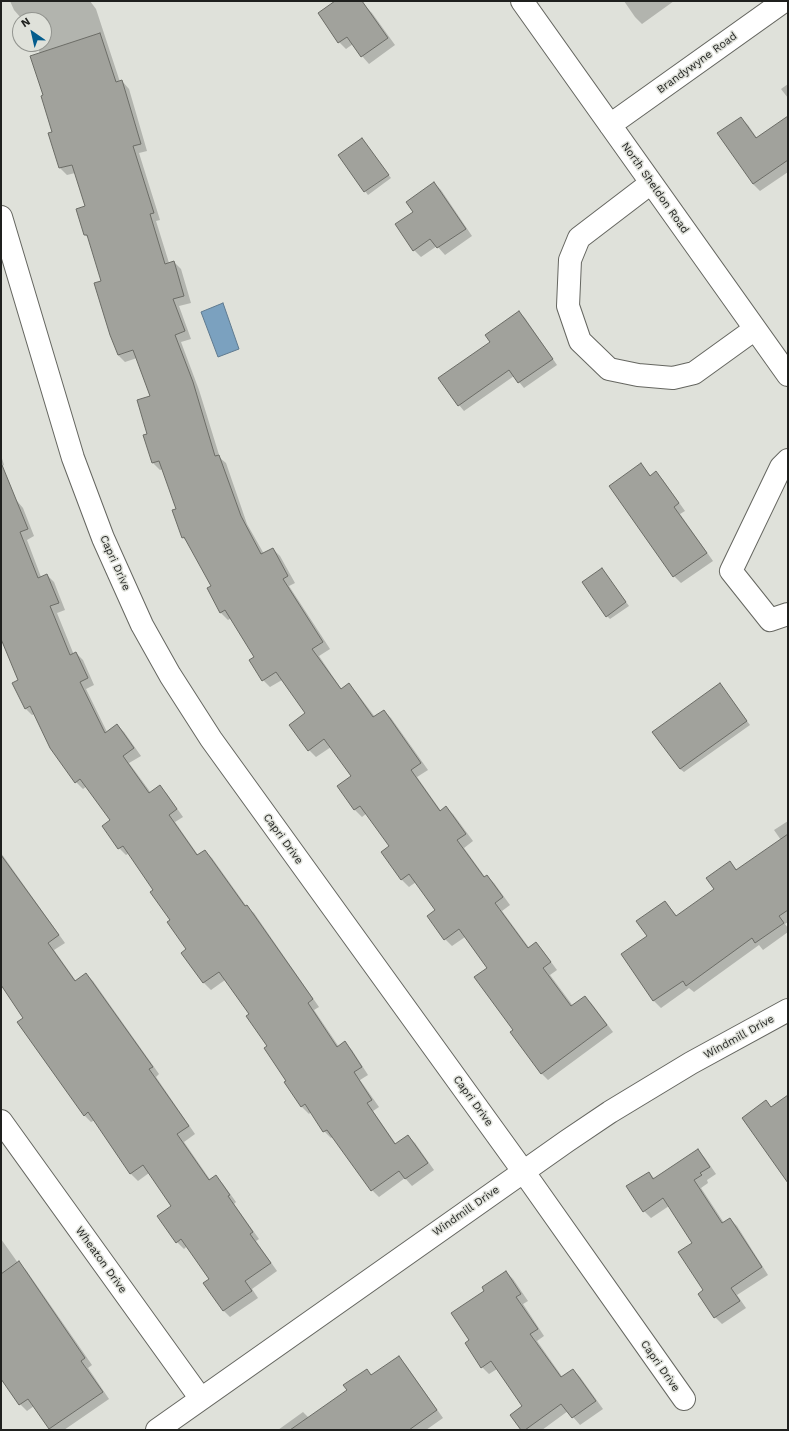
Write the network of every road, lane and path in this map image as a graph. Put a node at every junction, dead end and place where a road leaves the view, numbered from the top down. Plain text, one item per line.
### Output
1 (522, 1) edge
2 (784, 1) edge
3 (610, 125) junction
4 (651, 183) junction
5 (1, 216) edge
6 (755, 329) junction
7 (788, 375) edge
8 (788, 460) edge
9 (788, 614) edge
10 (788, 1010) edge
11 (1, 1121) edge
12 (523, 1171) junction
13 (200, 1399) junction
14 (684, 1399) dead end
15 (157, 1430) edge

1 - 3 street, North Sheldon Road
2 - 3 street, Brandywyne Road
3 - 4 street, North Sheldon Road
4 - 6 street, North Sheldon Road
4 - 6 street
5 - 12 street, Capri Drive
6 - 7 street, North Sheldon Road
8 - 9 street
10 - 12 street, Windmill Drive
11 - 13 street, Wheaton Drive
12 - 13 street, Windmill Drive
12 - 14 street, Capri Drive
13 - 15 street, Windmill Drive

